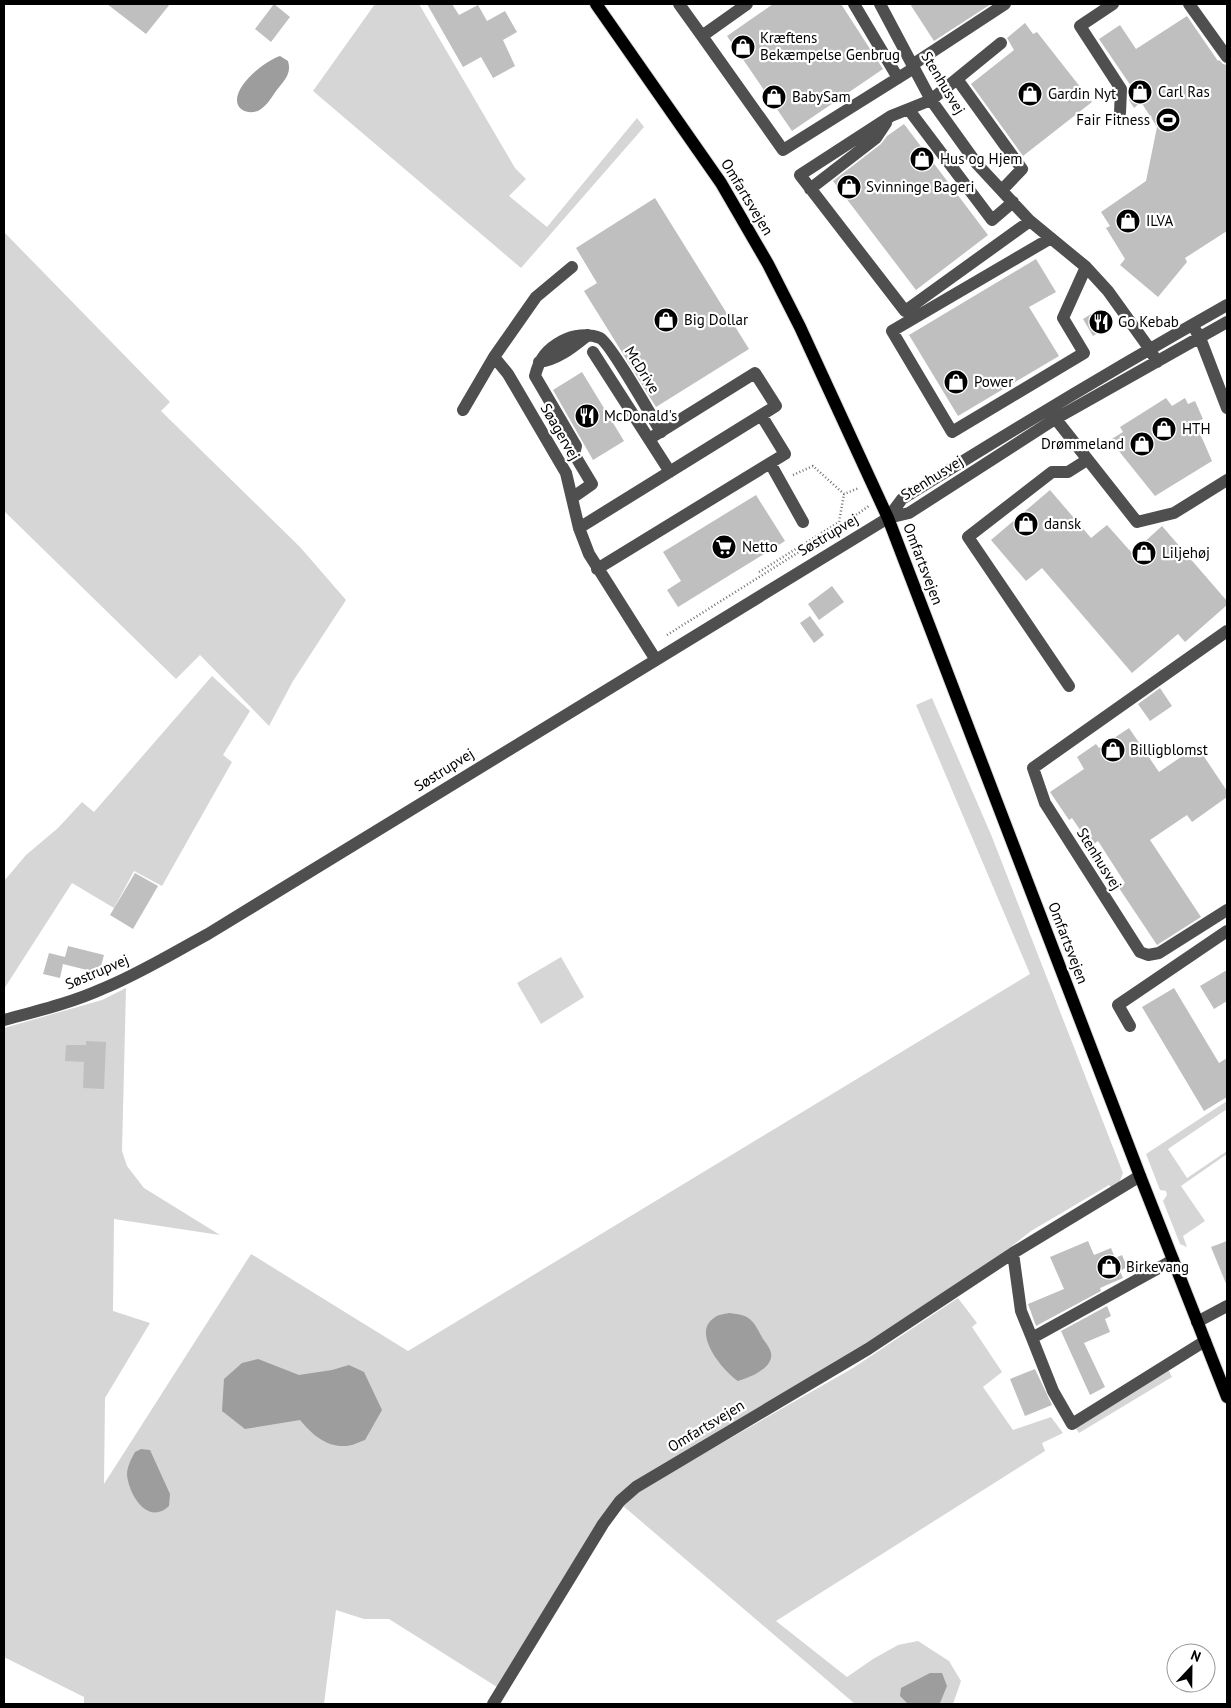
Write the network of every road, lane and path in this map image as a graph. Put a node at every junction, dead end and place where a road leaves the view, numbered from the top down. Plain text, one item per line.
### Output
1 (596, 4) edge
2 (679, 4) edge
3 (747, 4) edge
4 (854, 4) edge
5 (880, 4) edge
6 (1005, 4) edge
7 (1113, 4) edge
8 (1189, 4) edge
9 (702, 36) junction
10 (1001, 43) dead end
11 (1227, 57) edge
12 (913, 67) junction
13 (898, 78) junction
14 (957, 79) junction
15 (931, 100) junction
16 (909, 110) junction
17 (1120, 113) dead end
18 (977, 164) junction
19 (960, 177) junction
20 (1002, 190) junction
21 (1013, 202) junction
22 (1030, 221) junction
23 (1051, 238) junction
24 (572, 267) dead end
25 (1086, 267) junction
26 (1227, 305) edge
27 (1227, 322) edge
28 (1192, 324) junction
29 (1200, 338) junction
30 (1149, 348) junction
31 (593, 352) dead end
32 (494, 357) junction
33 (1157, 362) junction
34 (1227, 408) edge
35 (463, 410) dead end
36 (1052, 414) junction
37 (761, 415) junction
38 (661, 432) junction
39 (649, 439) junction
40 (1087, 460) junction
41 (770, 464) junction
42 (670, 472) junction
43 (1227, 480) edge
44 (780, 481) junction
45 (872, 483) junction
46 (844, 494) junction
47 (572, 498) junction
48 (879, 498) junction
49 (888, 518) junction
50 (802, 522) dead end
51 (579, 528) junction
52 (597, 569) junction
53 (759, 572) dead end
54 (1227, 631) edge
55 (652, 655) junction
56 (1069, 686) dead end
57 (1227, 910) edge
58 (1226, 935) edge
59 (4, 1020) edge
60 (1130, 1026) dead end
61 (1140, 1176) junction
62 (1013, 1253) junction
63 (1173, 1260) junction
64 (1227, 1306) edge
65 (1197, 1322) junction
66 (1032, 1338) junction
67 (1204, 1341) junction
68 (1223, 1375) edge
69 (1227, 1397) edge
70 (493, 1704) edge

1 - 45 main road, Omfartsvejen
2 - 9 street
3 - 9 street
4 - 13 street
5 - 12 street, Stenhusvej
6 - 12 street
7 - 17 street
8 - 11 street
9 - 13 street
10 - 14 street
12 - 13 street
12 - 15 street, Stenhusvej
14 - 15 street
14 - 20 street
15 - 16 street
15 - 18 street, Stenhusvej
16 - 19 street
16 - 22 street
18 - 19 street
18 - 20 street, Stenhusvej
19 - 21 street
20 - 21 street, Stenhusvej
21 - 22 street, Stenhusvej
22 - 23 street, Stenhusvej
23 - 25 street, Stenhusvej
23 - 25 street
24 - 32 street
25 - 30 street, Stenhusvej
26 - 28 street, Stenhusvej
27 - 29 street, Stenhusvej
28 - 29 street
28 - 30 street, Stenhusvej
29 - 33 street, Stenhusvej
29 - 34 street
30 - 33 street, Stenhusvej
30 - 36 street, Stenhusvej
31 - 39 street
32 - 35 street
32 - 47 street, Søagervej
33 - 36 street, Stenhusvej
36 - 40 street
36 - 49 street, Stenhusvej
37 - 38 street
37 - 41 street
37 - 42 street
38 - 39 street
38 - 47 street, McDrive
39 - 42 street
40 - 43 street
40 - 56 street
41 - 44 street
41 - 52 street
42 - 51 street
44 - 46 path
44 - 50 street
45 - 46 path
45 - 48 main road, Omfartsvejen
46 - 53 path
47 - 51 street, Søagervej
48 - 49 main road, Omfartsvejen
48 - 55 path
49 - 55 street, Søstrupvej
49 - 61 main road, Omfartsvejen
51 - 52 street, Søagervej
52 - 55 street, Søagervej
54 - 57 street, Stenhusvej
55 - 59 street, Søstrupvej
58 - 60 street
61 - 62 street, Omfartsvejen
61 - 63 main road, Omfartsvejen
62 - 66 street
62 - 70 street, Omfartsvejen
63 - 65 main road, Omfartsvejen
63 - 66 street
64 - 65 street
65 - 67 main road, Omfartsvejen
66 - 67 street
67 - 68 main road, Omfartsvejen
68 - 69 main road, Omfartsvejen

